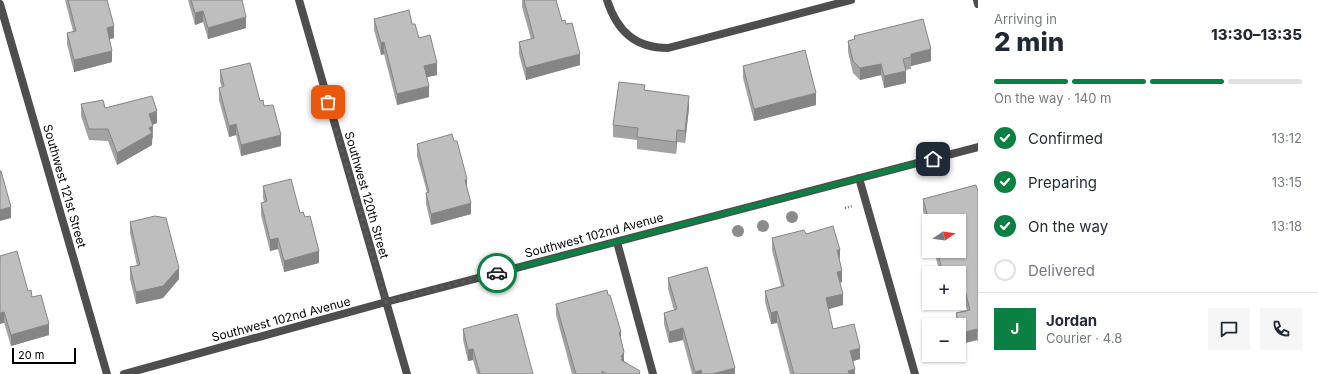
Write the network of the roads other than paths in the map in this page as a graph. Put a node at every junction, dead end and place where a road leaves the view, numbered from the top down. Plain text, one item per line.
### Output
1 (299, 0) edge
2 (607, 0) edge
3 (851, 0) edge
4 (977, 0) edge
5 (0, 4) edge
6 (978, 4) edge
7 (978, 147) edge
8 (859, 178) junction
9 (617, 242) junction
10 (386, 302) junction
11 (107, 374) edge
12 (124, 374) edge
13 (407, 374) edge
14 (653, 374) edge
15 (915, 374) edge

1 - 10 street, Southwest 120th Street
2 - 3 street
4 - 6 street
5 - 11 street, Southwest 121st Street
7 - 8 street, Southwest 102nd Avenue
8 - 9 street, Southwest 102nd Avenue
8 - 15 street
9 - 10 street, Southwest 102nd Avenue
9 - 14 street
10 - 12 street, Southwest 102nd Avenue
10 - 13 street, Southwest 120th Street

